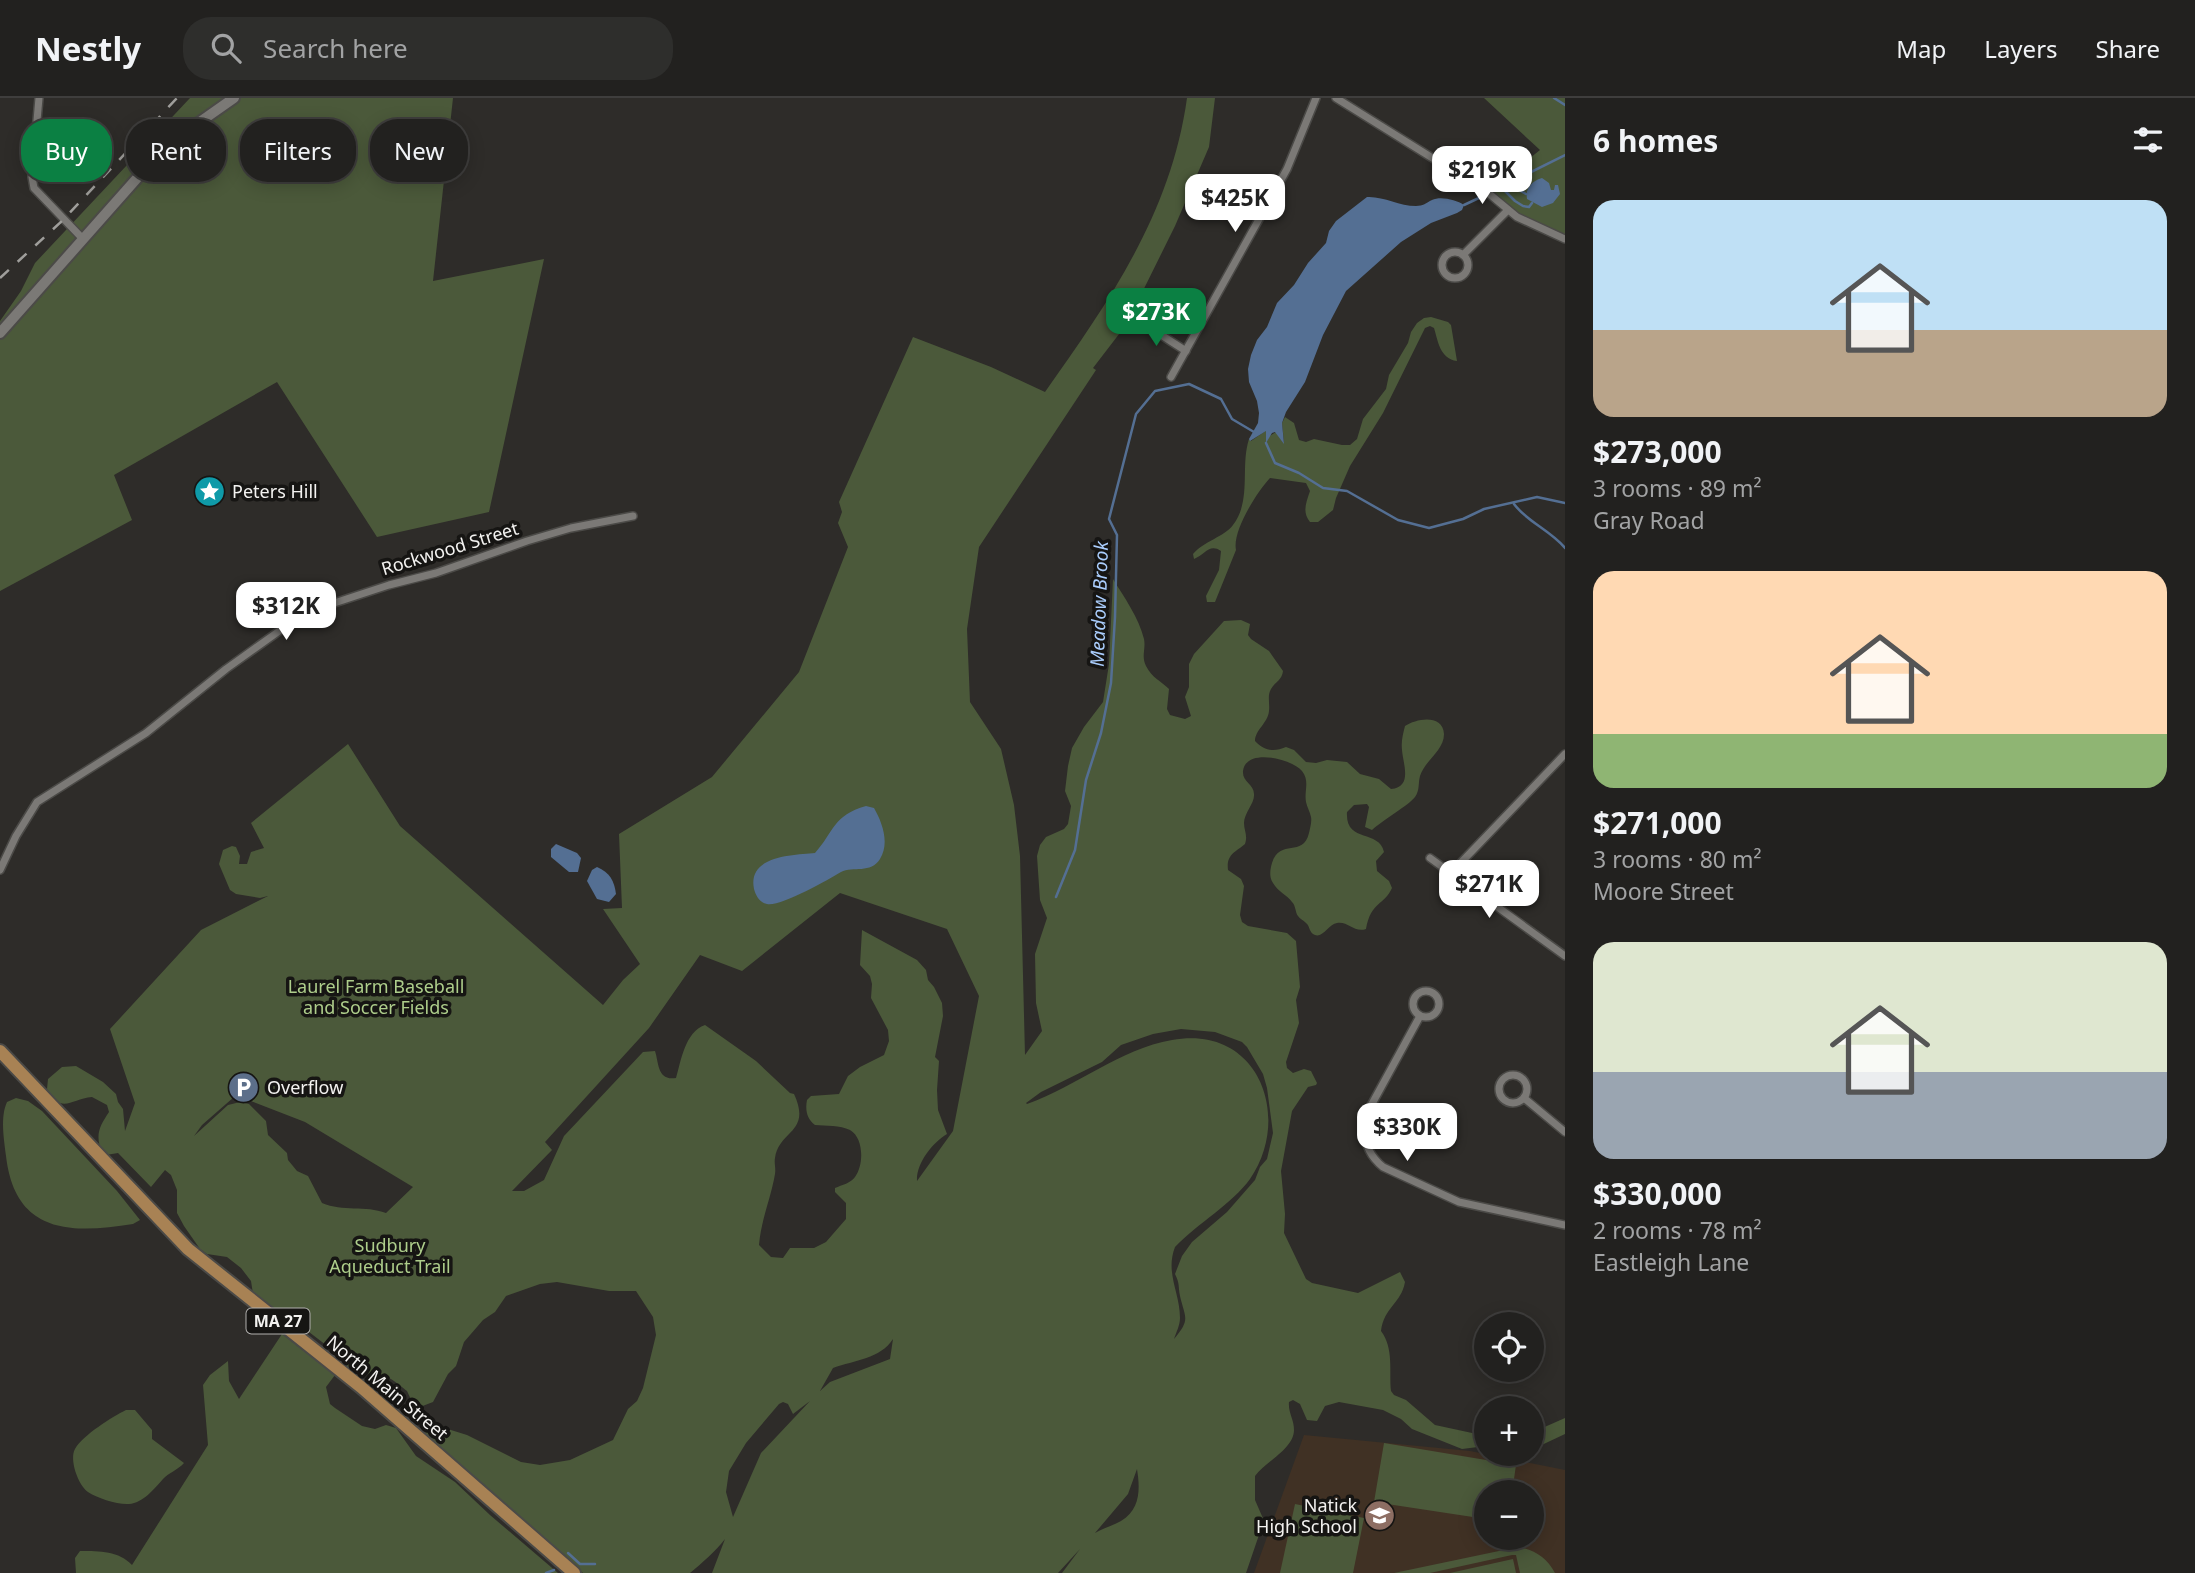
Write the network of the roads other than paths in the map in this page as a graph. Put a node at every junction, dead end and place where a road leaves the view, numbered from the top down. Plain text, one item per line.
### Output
1 (39, 98) edge
2 (234, 98) edge
3 (1316, 98) edge
4 (1336, 98) edge
5 (1508, 210) junction
6 (82, 238) junction
7 (1565, 239) edge
8 (1463, 255) dead end
9 (1141, 322) dead end
10 (0, 333) edge
11 (1186, 351) junction
12 (1171, 377) dead end
13 (633, 516) dead end
14 (1565, 754) edge
15 (1430, 858) dead end
16 (0, 870) edge
17 (1451, 873) junction
18 (1565, 956) edge
19 (1420, 1016) dead end
20 (0, 1051) edge
21 (1524, 1098) dead end
22 (1565, 1132) edge
23 (1565, 1225) edge
24 (574, 1573) edge

1 - 6 street
2 - 6 main road
3 - 11 street
4 - 5 street
5 - 7 street
5 - 8 street
6 - 10 main road
9 - 11 street
11 - 12 street
13 - 16 street, Rockwood Street
14 - 17 street
15 - 17 street
17 - 18 street
19 - 23 street
20 - 24 main road, North Main Street / MA 27
21 - 22 street

